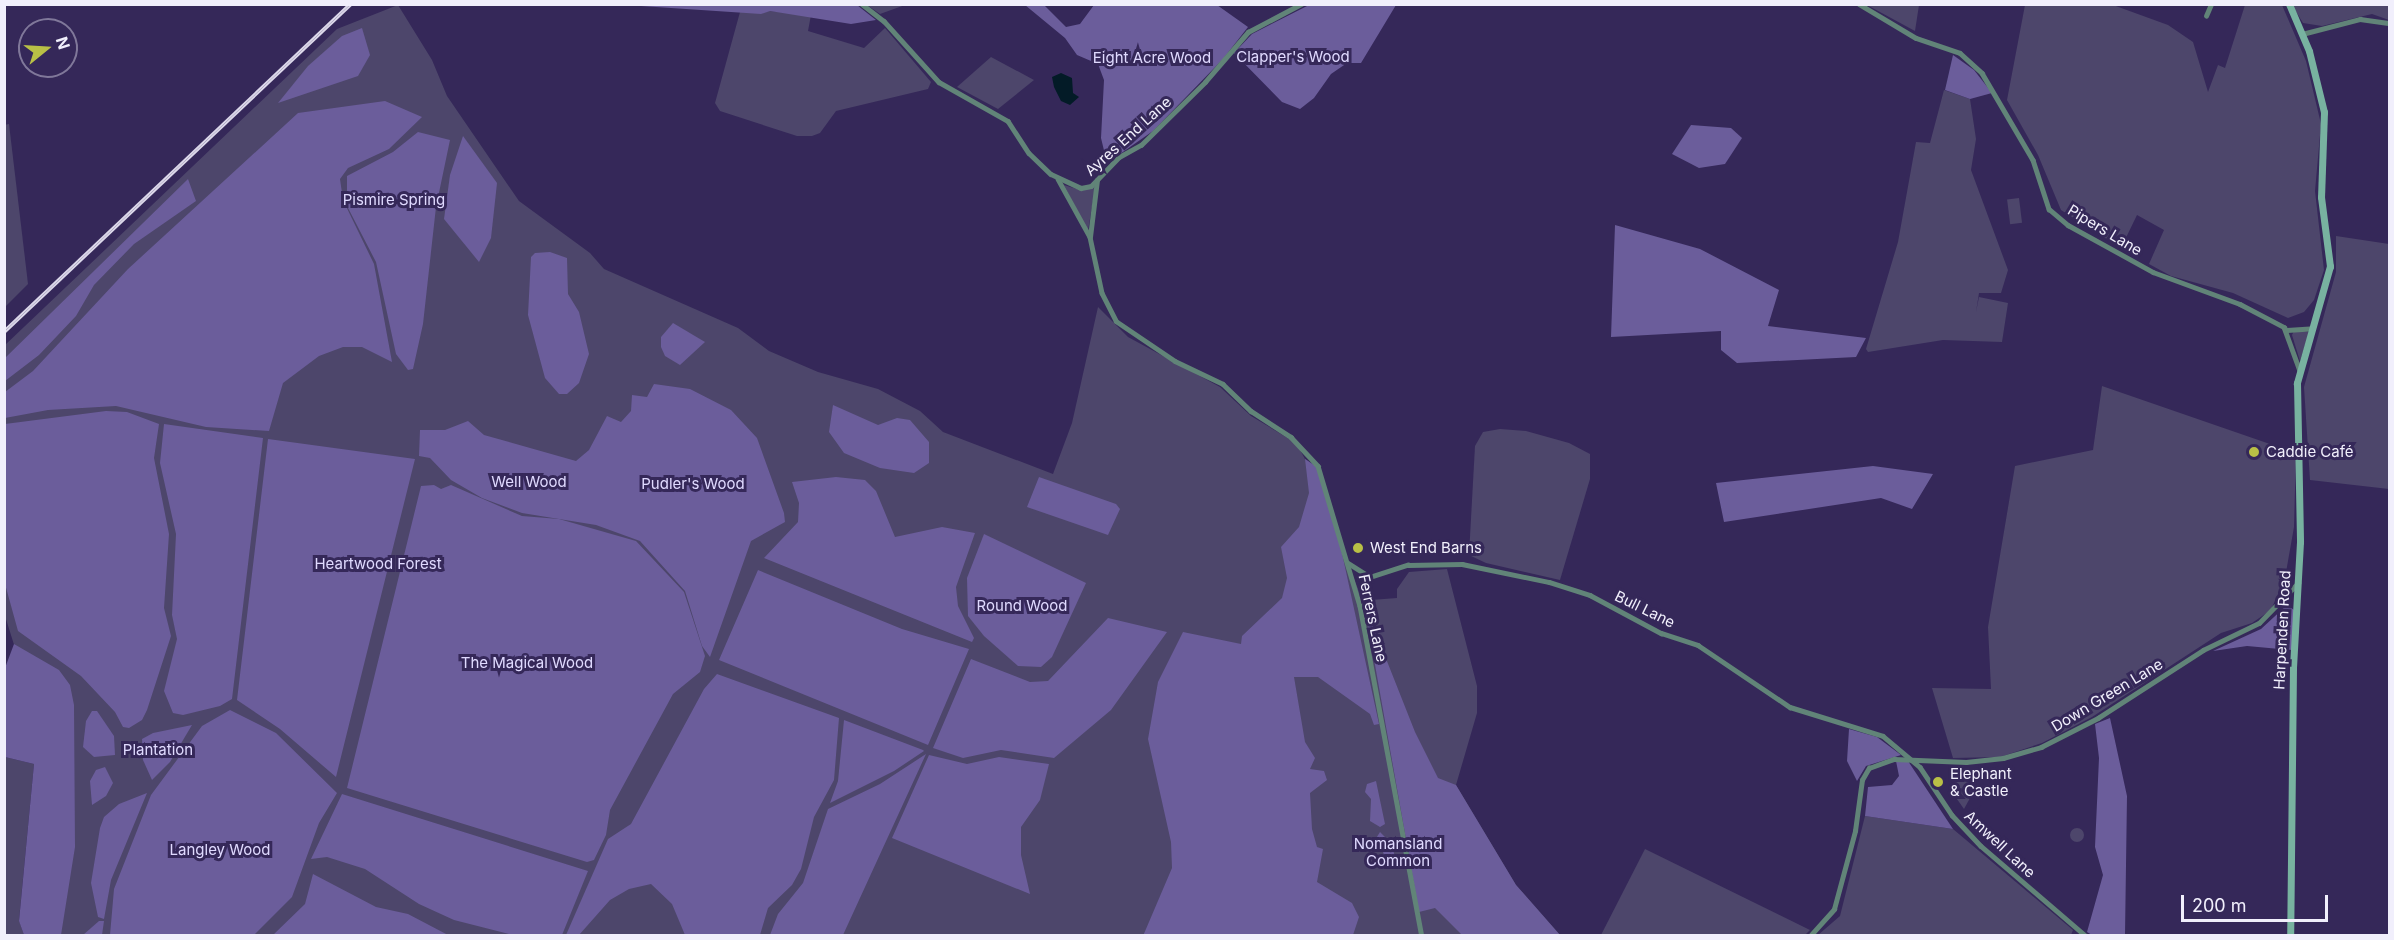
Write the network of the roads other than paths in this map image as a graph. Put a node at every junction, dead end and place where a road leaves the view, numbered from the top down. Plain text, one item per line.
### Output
1 (862, 4) edge
2 (1301, 4) edge
3 (1859, 4) edge
4 (2211, 4) edge
5 (2289, 4) edge
6 (2206, 16) dead end
7 (2390, 23) edge
8 (2301, 34) junction
9 (1058, 179) junction
10 (1097, 180) junction
11 (1090, 237) junction
12 (2313, 328) junction
13 (2288, 330) junction
14 (2300, 371) junction
15 (1348, 563) junction
16 (2298, 583) junction
17 (1912, 759) junction
18 (1422, 936) edge
19 (1810, 936) edge
20 (2086, 936) edge
21 (2290, 936) edge

1 - 9 street, Ayres End Lane
2 - 10 street, Ayres End Lane
3 - 13 street, Pipers Lane
4 - 6 street
5 - 8 street, Harpenden Road
7 - 8 street
8 - 12 street, Harpenden Road
9 - 10 street, Ayres End Lane
9 - 11 street, Ferrers Lane
10 - 11 street, Ferrers Lane
11 - 15 street, Ferrers Lane
12 - 13 street
12 - 14 street, Harpenden Road
13 - 14 street
14 - 16 street, Harpenden Road
15 - 17 street, Bull Lane
15 - 18 street, Ferrers Lane
16 - 17 street, Down Green Lane
16 - 21 street, Harpenden Road
17 - 19 street, Down Green Lane
17 - 20 street, Amwell Lane

